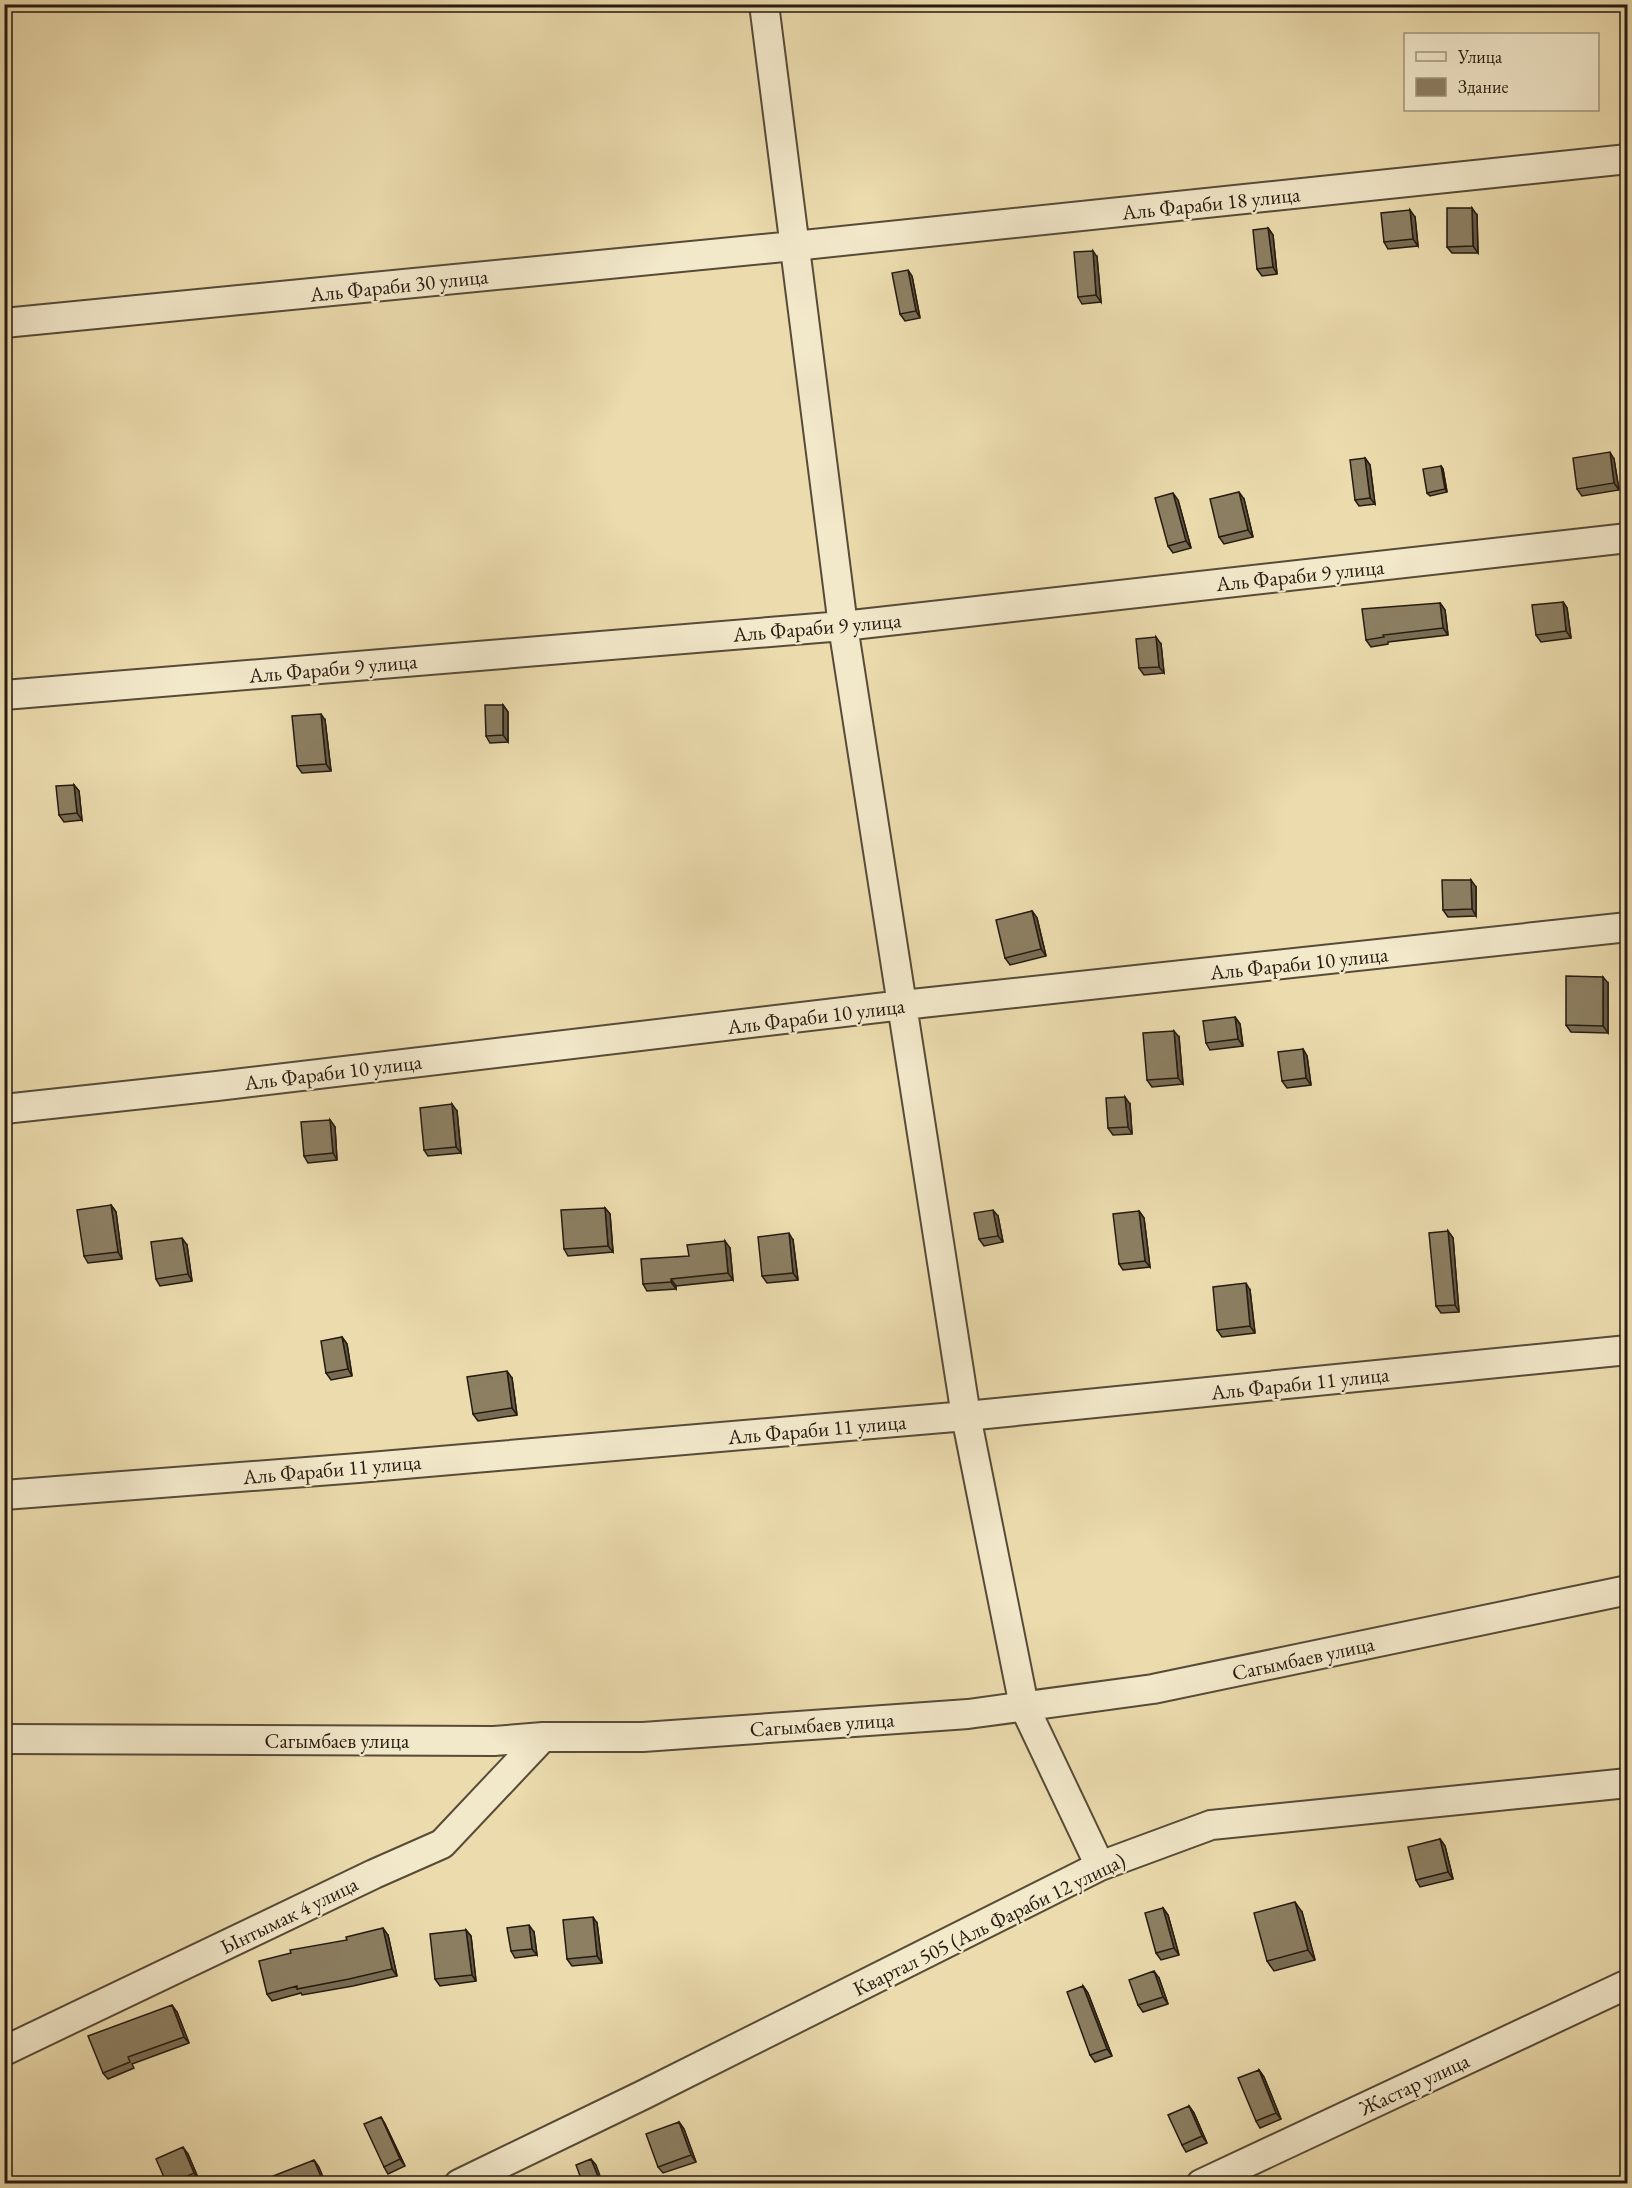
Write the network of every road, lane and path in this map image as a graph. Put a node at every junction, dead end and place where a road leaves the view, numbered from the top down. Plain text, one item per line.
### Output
1 (764, 4) edge
2 (1628, 159) edge
3 (794, 246) junction
4 (4, 323) edge
5 (1628, 538) edge
6 (843, 626) junction
7 (4, 695) edge
8 (1628, 927) edge
9 (903, 1005) junction
10 (4, 1109) edge
11 (1628, 1350) edge
12 (966, 1416) junction
13 (4, 1495) edge
14 (1628, 1590) edge
15 (1024, 1706) junction
16 (543, 1737) junction
17 (4, 1739) edge
18 (1628, 1782) edge
19 (1100, 1866) junction
20 (1628, 1984) edge
21 (4, 2051) edge
22 (459, 2184) edge
23 (1201, 2184) edge

1 - 3 street
2 - 3 street, Аль Фараби 18 улица
3 - 4 street, Аль Фараби 30 улица
3 - 6 street
5 - 6 street, Аль Фараби 9 улица
6 - 7 street, Аль Фараби 9 улица
6 - 9 street
8 - 9 street, Аль Фараби 10 улица
9 - 10 street, Аль Фараби 10 улица
9 - 12 street
11 - 12 street, Аль Фараби 11 улица
12 - 13 street, Аль Фараби 11 улица
12 - 15 street
14 - 15 street, Сагымбаев улица
15 - 16 street, Сагымбаев улица
15 - 19 street
16 - 17 street, Сагымбаев улица
16 - 21 street, Ынтымак 4 улица
18 - 19 street, Квартал 505 (Аль Фараби 12 улица)
19 - 22 street, Квартал 505 (Аль Фараби 12 улица)
20 - 23 street, Жастар улица

